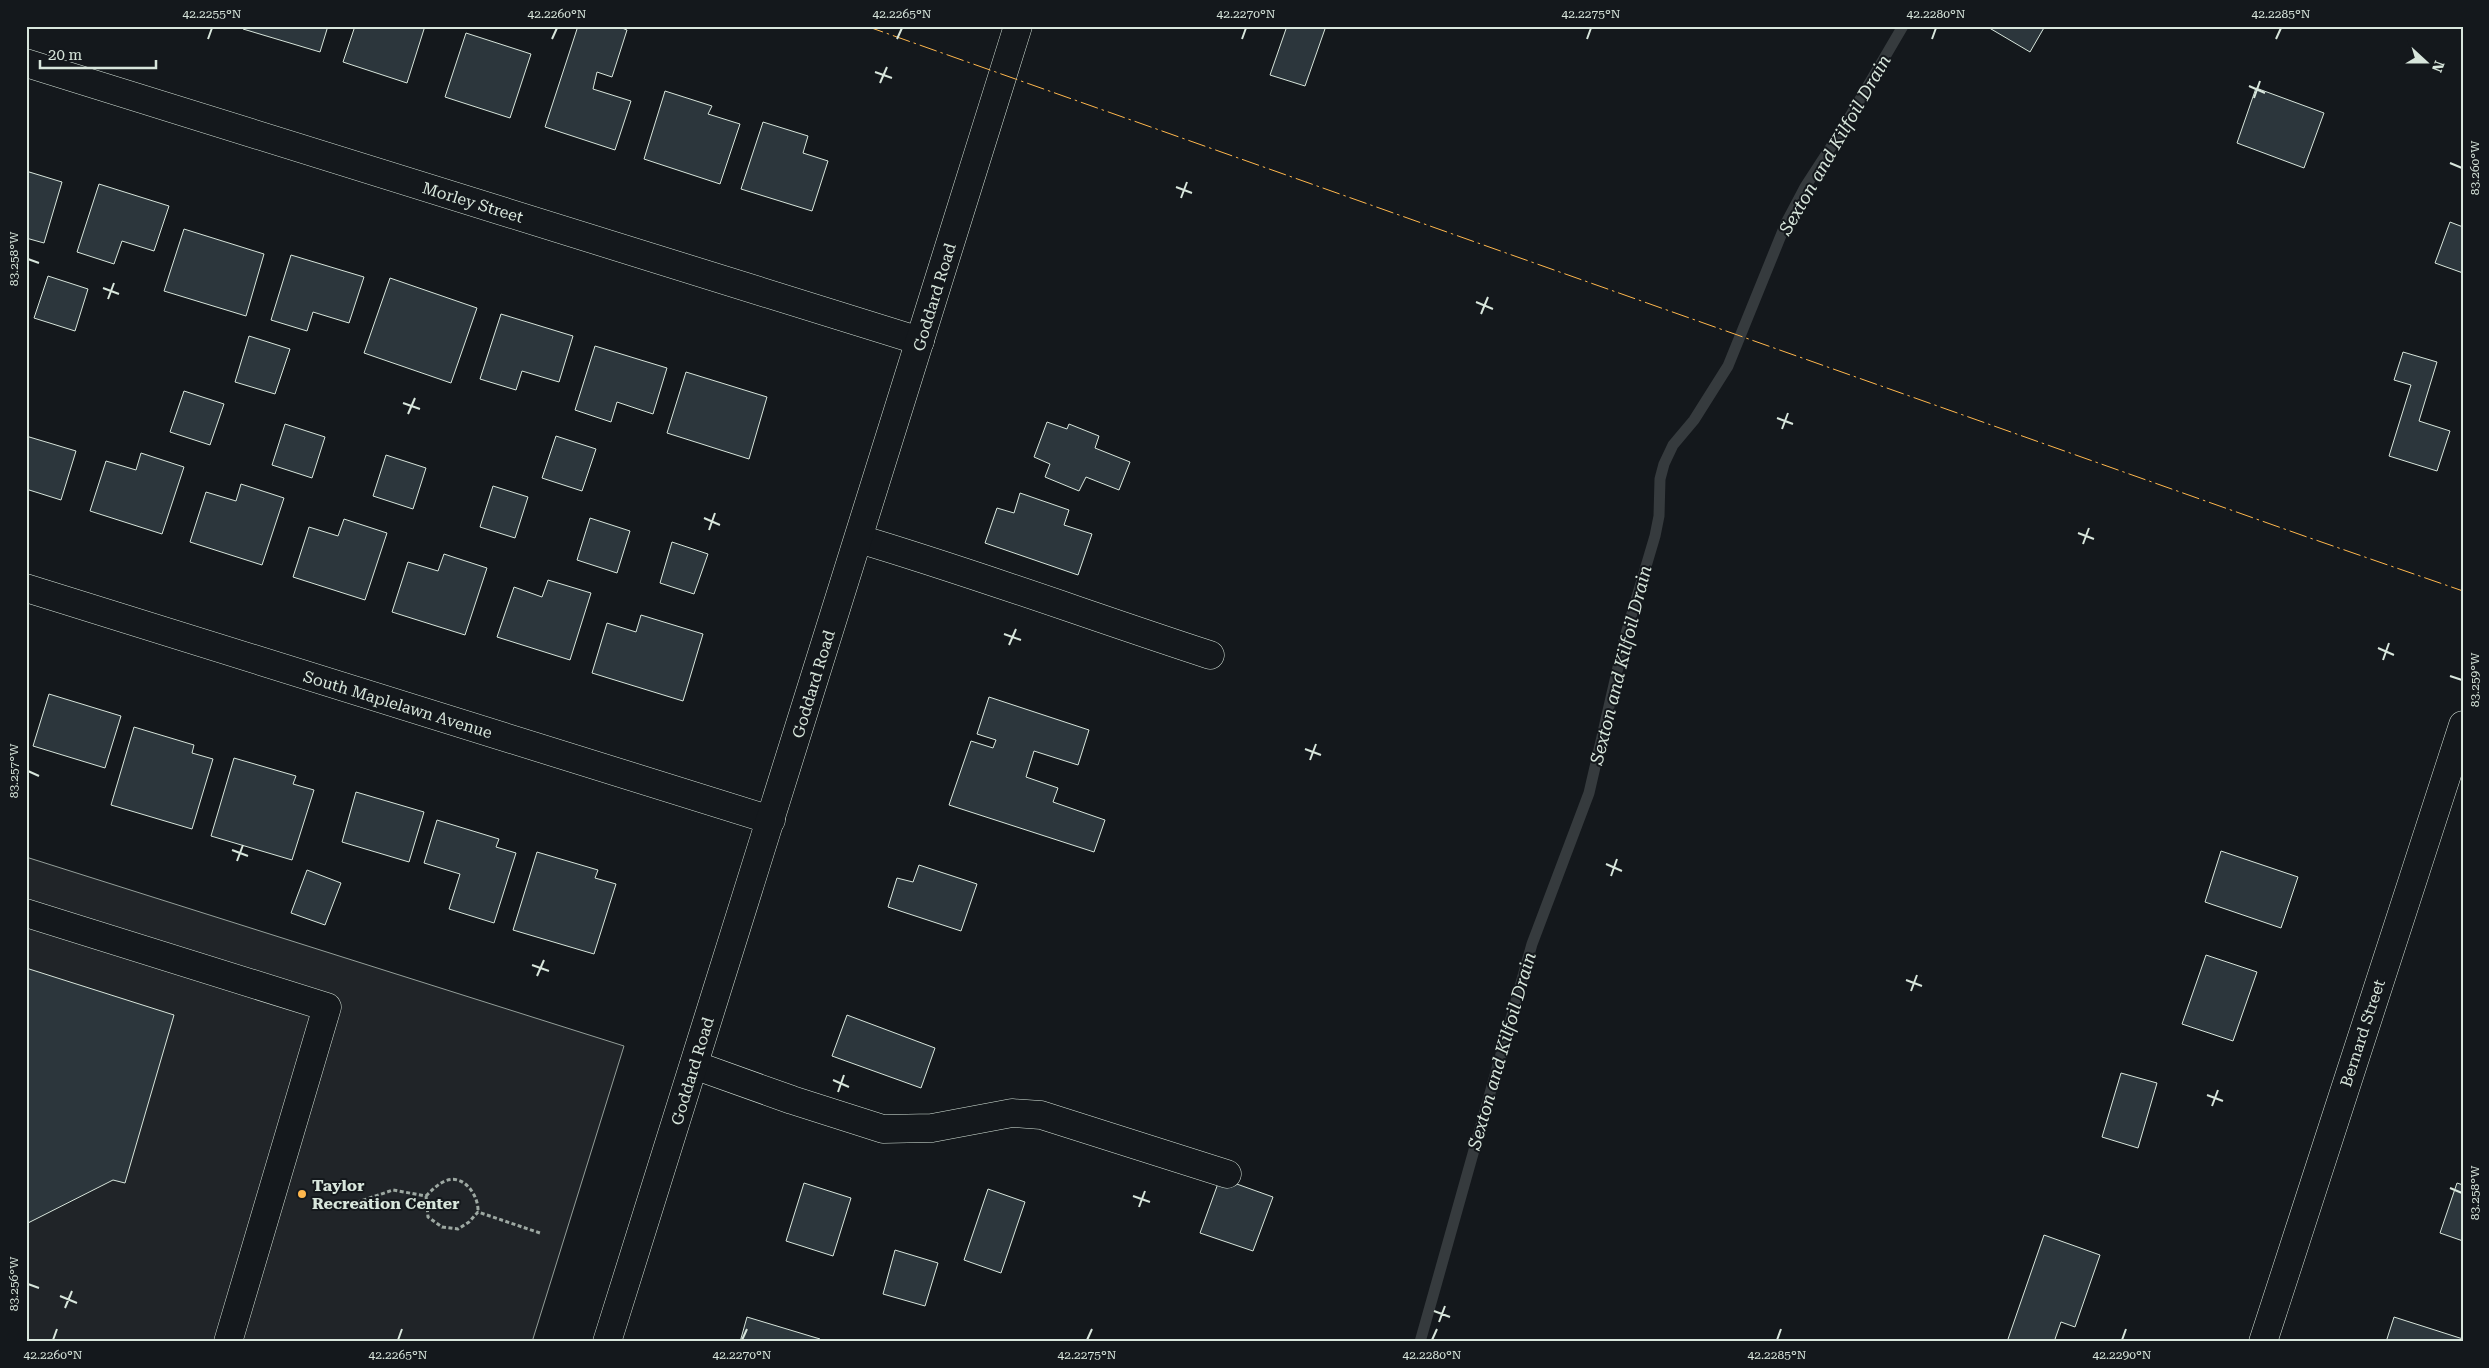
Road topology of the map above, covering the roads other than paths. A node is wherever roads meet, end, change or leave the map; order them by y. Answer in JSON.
{"nodes":[{"id":1,"x":1018,"y":26,"type":"edge"},
{"id":2,"x":26,"y":63,"type":"edge"},
{"id":3,"x":920,"y":341,"type":"junction"},
{"id":4,"x":858,"y":539,"type":"junction"},
{"id":5,"x":26,"y":588,"type":"edge"},
{"id":6,"x":1210,"y":655,"type":"dead end"},
{"id":7,"x":2463,"y":725,"type":"edge"},
{"id":8,"x":770,"y":820,"type":"junction"},
{"id":9,"x":26,"y":913,"type":"edge"},
{"id":10,"x":694,"y":1065,"type":"junction"},
{"id":11,"x":1227,"y":1174,"type":"dead end"},
{"id":12,"x":228,"y":1342,"type":"edge"},
{"id":13,"x":608,"y":1342,"type":"edge"},
{"id":14,"x":2263,"y":1342,"type":"edge"}],
"edges":[{"from":1,"to":3,"type":"street","name":"Goddard Road"},
{"from":2,"to":3,"type":"street","name":"Morley Street"},
{"from":3,"to":4,"type":"street","name":"Goddard Road"},
{"from":4,"to":6,"type":"street"},
{"from":4,"to":8,"type":"street","name":"Goddard Road"},
{"from":5,"to":8,"type":"street","name":"South Maplelawn Avenue"},
{"from":7,"to":14,"type":"street","name":"Bernard Street"},
{"from":8,"to":10,"type":"street","name":"Goddard Road"},
{"from":9,"to":12,"type":"street"},
{"from":10,"to":11,"type":"street"},
{"from":10,"to":13,"type":"street","name":"Goddard Road"}]}
